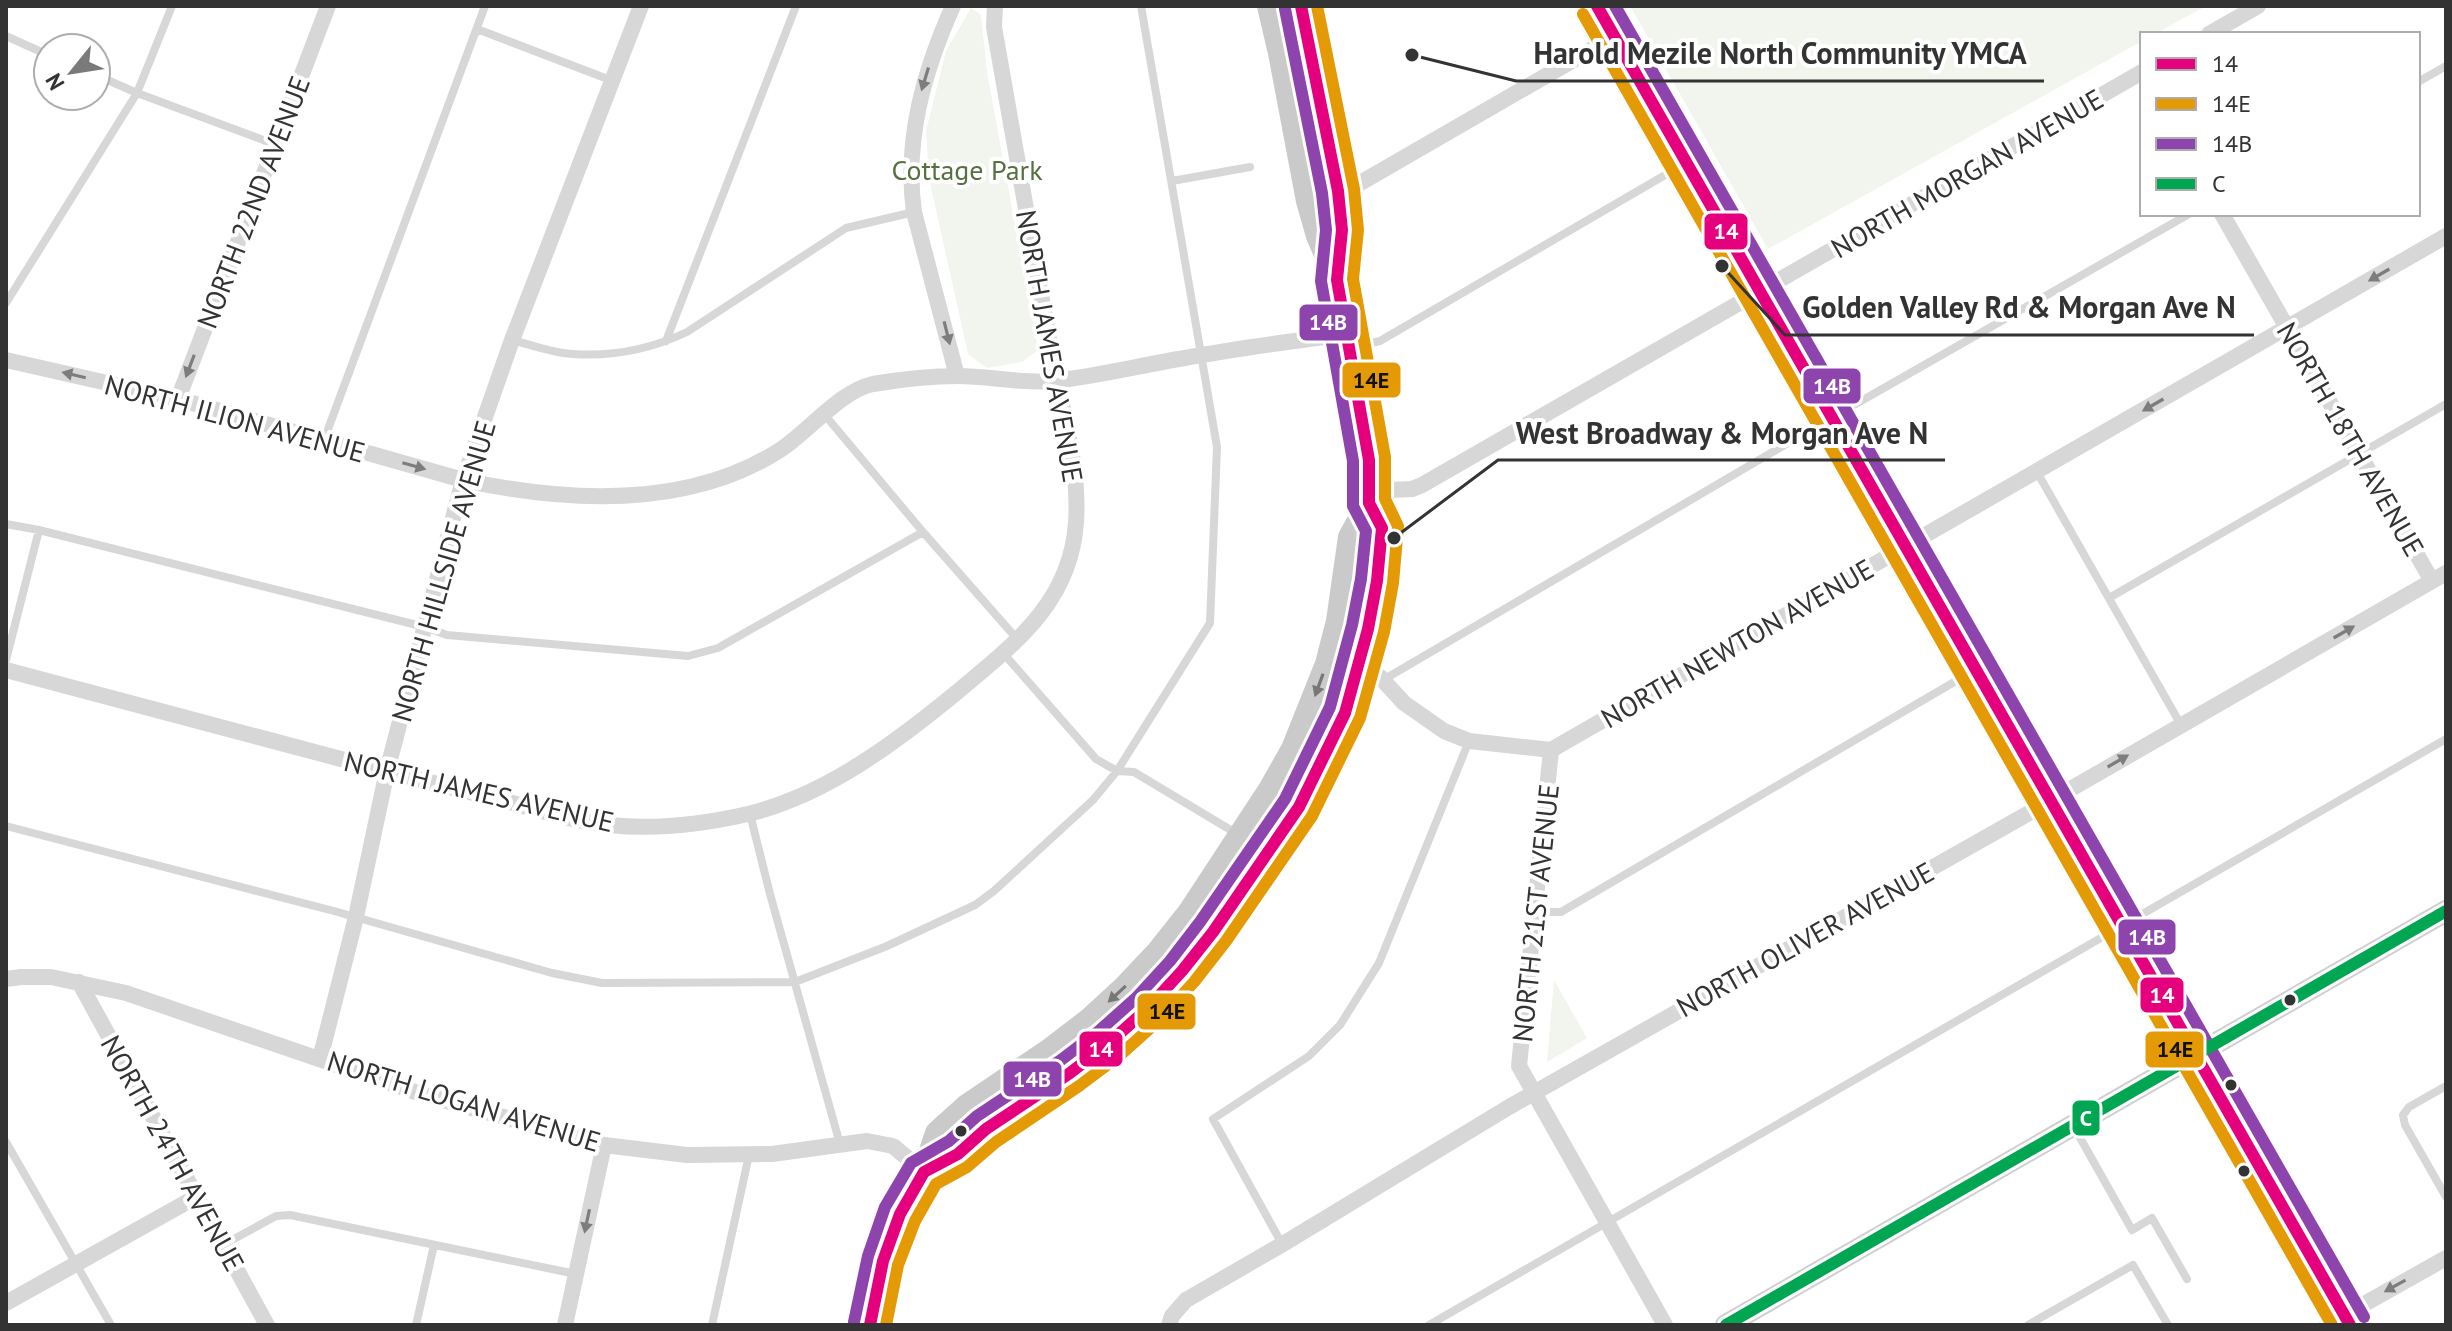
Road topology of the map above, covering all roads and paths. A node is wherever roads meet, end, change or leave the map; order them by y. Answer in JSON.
{"nodes":[{"id":1,"x":172,"y":6,"type":"edge"},
{"id":2,"x":328,"y":6,"type":"edge"},
{"id":3,"x":485,"y":6,"type":"edge"},
{"id":4,"x":641,"y":6,"type":"edge"},
{"id":5,"x":796,"y":6,"type":"edge"},
{"id":6,"x":953,"y":6,"type":"edge"},
{"id":7,"x":995,"y":6,"type":"edge"},
{"id":8,"x":1141,"y":6,"type":"edge"},
{"id":9,"x":1269,"y":6,"type":"edge"},
{"id":10,"x":1301,"y":6,"type":"edge"},
{"id":11,"x":1597,"y":6,"type":"edge"},
{"id":12,"x":2258,"y":6,"type":"edge"},
{"id":13,"x":477,"y":29,"type":"junction"},
{"id":14,"x":2212,"y":32,"type":"edge"},
{"id":15,"x":6,"y":36,"type":"edge"},
{"id":16,"x":1615,"y":36,"type":"junction"},
{"id":17,"x":32,"y":48,"type":"edge"},
{"id":18,"x":2446,"y":66,"type":"edge"},
{"id":19,"x":2140,"y":75,"type":"edge"},
{"id":20,"x":613,"y":81,"type":"junction"},
{"id":21,"x":2420,"y":81,"type":"edge"},
{"id":22,"x":112,"y":82,"type":"edge"},
{"id":23,"x":137,"y":93,"type":"junction"},
{"id":24,"x":274,"y":144,"type":"junction"},
{"id":25,"x":1687,"y":161,"type":"junction"},
{"id":26,"x":1250,"y":167,"type":"dead end"},
{"id":27,"x":1172,"y":181,"type":"junction"},
{"id":28,"x":1338,"y":191,"type":"junction"},
{"id":29,"x":914,"y":212,"type":"junction"},
{"id":30,"x":2185,"y":216,"type":"edge"},
{"id":31,"x":2223,"y":216,"type":"edge"},
{"id":32,"x":2446,"y":236,"type":"edge"},
{"id":33,"x":1337,"y":280,"type":"junction"},
{"id":34,"x":1760,"y":292,"type":"junction"},
{"id":35,"x":6,"y":303,"type":"edge"},
{"id":36,"x":2287,"y":327,"type":"junction"},
{"id":37,"x":512,"y":340,"type":"junction"},
{"id":38,"x":1348,"y":341,"type":"junction"},
{"id":39,"x":666,"y":342,"type":"junction"},
{"id":40,"x":1203,"y":355,"type":"junction"},
{"id":41,"x":6,"y":360,"type":"edge"},
{"id":42,"x":957,"y":376,"type":"junction"},
{"id":43,"x":1057,"y":380,"type":"junction"},
{"id":44,"x":178,"y":399,"type":"junction"},
{"id":45,"x":2446,"y":404,"type":"edge"},
{"id":46,"x":824,"y":413,"type":"junction"},
{"id":47,"x":1832,"y":417,"type":"junction"},
{"id":48,"x":323,"y":440,"type":"junction"},
{"id":49,"x":2359,"y":453,"type":"junction"},
{"id":50,"x":2037,"y":472,"type":"junction"},
{"id":51,"x":463,"y":480,"type":"junction"},
{"id":52,"x":1369,"y":497,"type":"junction"},
{"id":53,"x":6,"y":524,"type":"edge"},
{"id":54,"x":39,"y":530,"type":"junction"},
{"id":55,"x":923,"y":532,"type":"junction"},
{"id":56,"x":1906,"y":546,"type":"junction"},
{"id":57,"x":2439,"y":577,"type":"edge"},
{"id":58,"x":2109,"y":598,"type":"junction"},
{"id":59,"x":425,"y":627,"type":"junction"},
{"id":60,"x":1018,"y":640,"type":"junction"},
{"id":61,"x":1004,"y":654,"type":"junction"},
{"id":62,"x":6,"y":660,"type":"edge"},
{"id":63,"x":1360,"y":664,"type":"junction"},
{"id":64,"x":1976,"y":669,"type":"junction"},
{"id":65,"x":6,"y":670,"type":"edge"},
{"id":66,"x":1382,"y":680,"type":"junction"},
{"id":67,"x":2181,"y":725,"type":"junction"},
{"id":68,"x":2446,"y":739,"type":"edge"},
{"id":69,"x":1469,"y":741,"type":"junction"},
{"id":70,"x":1551,"y":750,"type":"junction"},
{"id":71,"x":387,"y":771,"type":"junction"},
{"id":72,"x":1117,"y":771,"type":"junction"},
{"id":73,"x":2051,"y":800,"type":"junction"},
{"id":74,"x":750,"y":814,"type":"junction"},
{"id":75,"x":6,"y":826,"type":"edge"},
{"id":76,"x":1241,"y":836,"type":"junction"},
{"id":77,"x":2446,"y":911,"type":"edge"},
{"id":78,"x":1535,"y":912,"type":"junction"},
{"id":79,"x":356,"y":917,"type":"junction"},
{"id":80,"x":2121,"y":925,"type":"junction"},
{"id":81,"x":1158,"y":952,"type":"junction"},
{"id":82,"x":1182,"y":971,"type":"junction"},
{"id":83,"x":6,"y":979,"type":"edge"},
{"id":84,"x":79,"y":982,"type":"junction"},
{"id":85,"x":795,"y":982,"type":"junction"},
{"id":86,"x":2196,"y":1056,"type":"junction"},
{"id":87,"x":320,"y":1059,"type":"junction"},
{"id":88,"x":2446,"y":1086,"type":"edge"},
{"id":89,"x":1533,"y":1093,"type":"junction"},
{"id":90,"x":2073,"y":1126,"type":"junction"},
{"id":91,"x":6,"y":1142,"type":"edge"},
{"id":92,"x":604,"y":1145,"type":"junction"},
{"id":93,"x":840,"y":1145,"type":"junction"},
{"id":94,"x":749,"y":1154,"type":"junction"},
{"id":95,"x":924,"y":1172,"type":"junction"},
{"id":96,"x":196,"y":1197,"type":"junction"},
{"id":97,"x":2446,"y":1197,"type":"edge"},
{"id":98,"x":1607,"y":1223,"type":"junction"},
{"id":99,"x":1283,"y":1244,"type":"junction"},
{"id":100,"x":223,"y":1245,"type":"junction"},
{"id":101,"x":434,"y":1245,"type":"junction"},
{"id":102,"x":2446,"y":1258,"type":"edge"},
{"id":103,"x":75,"y":1263,"type":"junction"},
{"id":104,"x":576,"y":1274,"type":"junction"},
{"id":105,"x":2187,"y":1279,"type":"dead end"},
{"id":106,"x":6,"y":1303,"type":"edge"},
{"id":107,"x":1170,"y":1320,"type":"edge"},
{"id":108,"x":2340,"y":1322,"type":"edge"},
{"id":109,"x":267,"y":1324,"type":"edge"},
{"id":110,"x":111,"y":1325,"type":"edge"},
{"id":111,"x":416,"y":1325,"type":"edge"},
{"id":112,"x":565,"y":1325,"type":"edge"},
{"id":113,"x":712,"y":1325,"type":"edge"},
{"id":114,"x":870,"y":1325,"type":"edge"},
{"id":115,"x":1429,"y":1325,"type":"edge"},
{"id":116,"x":1665,"y":1325,"type":"edge"},
{"id":117,"x":1726,"y":1325,"type":"edge"},
{"id":118,"x":2028,"y":1325,"type":"edge"},
{"id":119,"x":2168,"y":1325,"type":"edge"}],
"edges":[{"from":1,"to":23,"type":"lane"},
{"from":2,"to":24,"type":"street","name":"NORTH 22ND AVENUE"},
{"from":3,"to":13,"type":"lane"},
{"from":4,"to":20,"type":"street","name":"NORTH HILLSIDE AVENUE"},
{"from":5,"to":39,"type":"lane"},
{"from":6,"to":29,"type":"street","one_way":true},
{"from":7,"to":43,"type":"street","name":"NORTH JAMES AVENUE"},
{"from":8,"to":27,"type":"lane"},
{"from":9,"to":33,"type":"main road"},
{"from":10,"to":28,"type":"main road"},
{"from":11,"to":16,"type":"street"},
{"from":12,"to":14,"type":"street"},
{"from":13,"to":20,"type":"lane"},
{"from":13,"to":48,"type":"lane"},
{"from":15,"to":17,"type":"lane"},
{"from":16,"to":25,"type":"street"},
{"from":16,"to":28,"type":"street"},
{"from":18,"to":21,"type":"lane"},
{"from":19,"to":34,"type":"street","name":"NORTH MORGAN AVENUE"},
{"from":20,"to":37,"type":"street","name":"NORTH HILLSIDE AVENUE"},
{"from":22,"to":23,"type":"lane"},
{"from":23,"to":24,"type":"lane"},
{"from":23,"to":35,"type":"lane"},
{"from":24,"to":44,"type":"street","name":"NORTH 22ND AVENUE","one_way":true},
{"from":25,"to":34,"type":"street"},
{"from":25,"to":38,"type":"lane"},
{"from":26,"to":27,"type":"lane"},
{"from":27,"to":40,"type":"lane"},
{"from":28,"to":33,"type":"main road"},
{"from":29,"to":39,"type":"lane"},
{"from":29,"to":42,"type":"street","one_way":true},
{"from":30,"to":47,"type":"lane"},
{"from":31,"to":36,"type":"street","name":"NORTH 18TH AVENUE"},
{"from":32,"to":36,"type":"street","name":"NORTH NEWTON AVENUE","one_way":true},
{"from":33,"to":38,"type":"main road"},
{"from":34,"to":47,"type":"street"},
{"from":34,"to":52,"type":"street","name":"NORTH MORGAN AVENUE"},
{"from":36,"to":49,"type":"street","name":"NORTH 18TH AVENUE"},
{"from":36,"to":50,"type":"street","name":"NORTH NEWTON AVENUE","one_way":true},
{"from":37,"to":39,"type":"lane"},
{"from":37,"to":51,"type":"street","name":"NORTH HILLSIDE AVENUE"},
{"from":38,"to":40,"type":"street","name":"NORTH ILION AVENUE"},
{"from":38,"to":52,"type":"main road"},
{"from":40,"to":43,"type":"street","name":"NORTH ILION AVENUE"},
{"from":40,"to":72,"type":"lane"},
{"from":44,"to":41,"type":"street","name":"NORTH ILION AVENUE","one_way":true},
{"from":42,"to":43,"type":"street","name":"NORTH ILION AVENUE"},
{"from":42,"to":46,"type":"street","name":"NORTH ILION AVENUE"},
{"from":43,"to":60,"type":"street","name":"NORTH JAMES AVENUE"},
{"from":44,"to":48,"type":"street","name":"NORTH ILION AVENUE"},
{"from":45,"to":49,"type":"lane"},
{"from":46,"to":51,"type":"street","name":"NORTH ILION AVENUE"},
{"from":46,"to":55,"type":"lane"},
{"from":47,"to":56,"type":"street"},
{"from":47,"to":66,"type":"lane"},
{"from":48,"to":51,"type":"street","name":"NORTH ILION AVENUE","one_way":true},
{"from":49,"to":57,"type":"street","name":"NORTH 18TH AVENUE"},
{"from":49,"to":58,"type":"lane"},
{"from":50,"to":56,"type":"street","name":"NORTH NEWTON AVENUE"},
{"from":50,"to":58,"type":"lane"},
{"from":51,"to":59,"type":"street","name":"NORTH HILLSIDE AVENUE"},
{"from":52,"to":63,"type":"main road"},
{"from":52,"to":76,"type":"main road","one_way":true},
{"from":53,"to":54,"type":"lane"},
{"from":54,"to":59,"type":"lane"},
{"from":54,"to":62,"type":"lane"},
{"from":55,"to":59,"type":"lane"},
{"from":55,"to":60,"type":"lane"},
{"from":56,"to":64,"type":"street"},
{"from":56,"to":70,"type":"street","name":"NORTH NEWTON AVENUE"},
{"from":67,"to":57,"type":"street","name":"NORTH OLIVER AVENUE","one_way":true},
{"from":58,"to":67,"type":"lane"},
{"from":59,"to":71,"type":"street","name":"NORTH HILLSIDE AVENUE"},
{"from":60,"to":61,"type":"street","name":"NORTH JAMES AVENUE"},
{"from":61,"to":72,"type":"lane"},
{"from":61,"to":74,"type":"street","name":"NORTH JAMES AVENUE"},
{"from":63,"to":66,"type":"street"},
{"from":63,"to":82,"type":"main road"},
{"from":64,"to":73,"type":"street"},
{"from":64,"to":78,"type":"lane"},
{"from":65,"to":71,"type":"street","name":"NORTH JAMES AVENUE"},
{"from":66,"to":69,"type":"street"},
{"from":73,"to":67,"type":"street","name":"NORTH OLIVER AVENUE","one_way":true},
{"from":68,"to":80,"type":"lane"},
{"from":69,"to":70,"type":"street"},
{"from":69,"to":99,"type":"lane"},
{"from":70,"to":78,"type":"street","name":"NORTH 21ST AVENUE"},
{"from":71,"to":74,"type":"street","name":"NORTH JAMES AVENUE"},
{"from":71,"to":79,"type":"street","name":"NORTH HILLSIDE AVENUE"},
{"from":72,"to":76,"type":"lane"},
{"from":72,"to":85,"type":"lane"},
{"from":73,"to":80,"type":"street"},
{"from":73,"to":89,"type":"street","name":"NORTH OLIVER AVENUE"},
{"from":74,"to":85,"type":"lane"},
{"from":75,"to":79,"type":"lane"},
{"from":76,"to":81,"type":"main road"},
{"from":77,"to":86,"type":"street"},
{"from":78,"to":89,"type":"street","name":"NORTH 21ST AVENUE"},
{"from":79,"to":85,"type":"lane"},
{"from":79,"to":87,"type":"street","name":"NORTH HILLSIDE AVENUE"},
{"from":80,"to":86,"type":"street"},
{"from":80,"to":98,"type":"lane"},
{"from":81,"to":82,"type":"lane"},
{"from":81,"to":95,"type":"main road","one_way":true},
{"from":82,"to":95,"type":"main road"},
{"from":83,"to":84,"type":"street","name":"NORTH LOGAN AVENUE"},
{"from":84,"to":87,"type":"street","name":"NORTH LOGAN AVENUE"},
{"from":84,"to":96,"type":"street","name":"NORTH 24TH AVENUE"},
{"from":85,"to":93,"type":"lane"},
{"from":86,"to":90,"type":"street"},
{"from":86,"to":108,"type":"street"},
{"from":87,"to":92,"type":"street","name":"NORTH LOGAN AVENUE"},
{"from":88,"to":97,"type":"lane"},
{"from":89,"to":98,"type":"street","name":"NORTH 21ST AVENUE"},
{"from":89,"to":99,"type":"street","name":"NORTH OLIVER AVENUE"},
{"from":90,"to":105,"type":"lane"},
{"from":90,"to":117,"type":"street"},
{"from":91,"to":103,"type":"lane"},
{"from":92,"to":94,"type":"street","name":"NORTH LOGAN AVENUE"},
{"from":92,"to":104,"type":"street","one_way":true},
{"from":93,"to":94,"type":"street","name":"NORTH LOGAN AVENUE"},
{"from":93,"to":95,"type":"street","name":"NORTH LOGAN AVENUE"},
{"from":94,"to":113,"type":"lane"},
{"from":95,"to":114,"type":"main road"},
{"from":96,"to":100,"type":"street","name":"NORTH 24TH AVENUE"},
{"from":96,"to":103,"type":"street"},
{"from":98,"to":115,"type":"lane"},
{"from":98,"to":116,"type":"street","name":"NORTH 21ST AVENUE"},
{"from":99,"to":107,"type":"street","name":"NORTH OLIVER AVENUE"},
{"from":100,"to":101,"type":"lane"},
{"from":100,"to":109,"type":"street","name":"NORTH 24TH AVENUE"},
{"from":101,"to":104,"type":"lane"},
{"from":101,"to":111,"type":"lane"},
{"from":102,"to":108,"type":"street","one_way":true},
{"from":103,"to":106,"type":"street"},
{"from":103,"to":110,"type":"lane"},
{"from":104,"to":112,"type":"street"},
{"from":118,"to":119,"type":"lane"}]}
